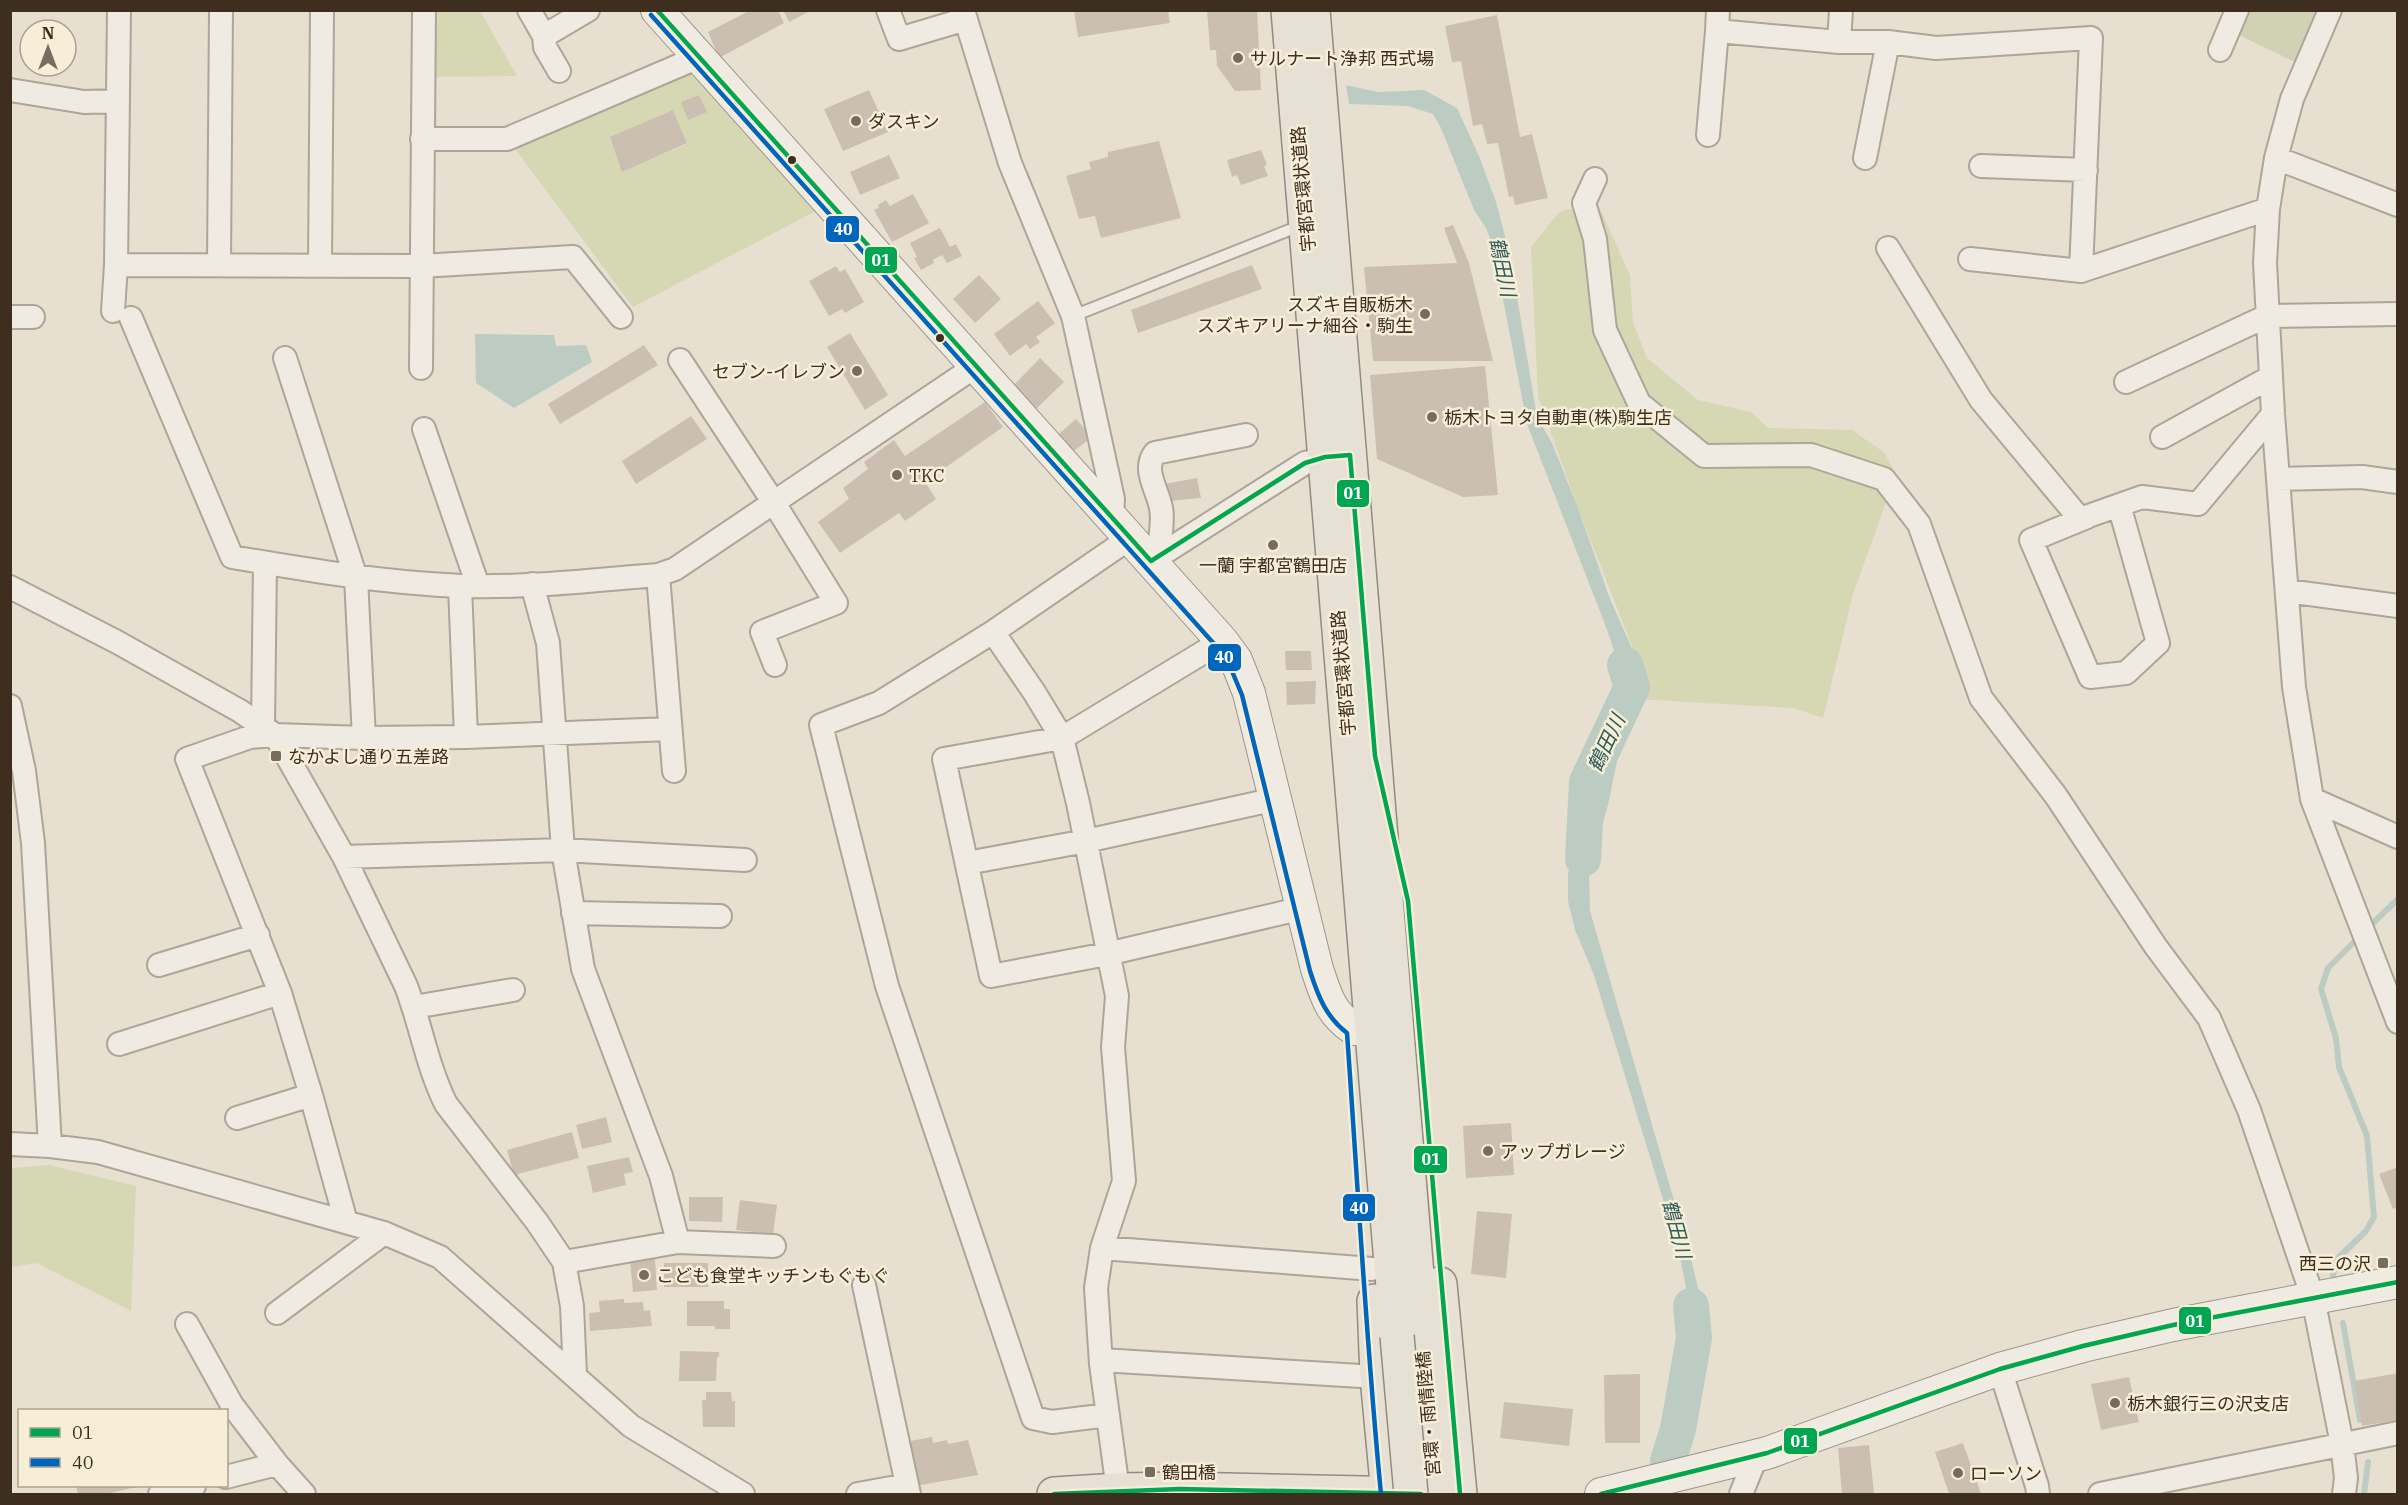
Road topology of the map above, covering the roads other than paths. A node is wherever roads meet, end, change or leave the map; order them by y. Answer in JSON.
{"nodes":[{"id":1,"x":119,"y":10,"type":"edge"},
{"id":2,"x":221,"y":10,"type":"edge"},
{"id":3,"x":322,"y":10,"type":"edge"},
{"id":4,"x":424,"y":10,"type":"edge"},
{"id":5,"x":529,"y":10,"type":"edge"},
{"id":6,"x":588,"y":10,"type":"edge"},
{"id":7,"x":657,"y":10,"type":"edge"},
{"id":8,"x":888,"y":10,"type":"edge"},
{"id":9,"x":1288,"y":10,"type":"edge"},
{"id":10,"x":1313,"y":10,"type":"edge"},
{"id":11,"x":1841,"y":10,"type":"edge"},
{"id":12,"x":2237,"y":10,"type":"edge"},
{"id":13,"x":2330,"y":10,"type":"edge"},
{"id":14,"x":965,"y":15,"type":"edge"},
{"id":15,"x":1718,"y":21,"type":"edge"},
{"id":16,"x":544,"y":36,"type":"junction"},
{"id":17,"x":1839,"y":42,"type":"junction"},
{"id":18,"x":1888,"y":42,"type":"junction"},
{"id":19,"x":2220,"y":50,"type":"dead end"},
{"id":20,"x":699,"y":57,"type":"junction"},
{"id":21,"x":559,"y":71,"type":"dead end"},
{"id":22,"x":10,"y":90,"type":"edge"},
{"id":23,"x":118,"y":101,"type":"junction"},
{"id":24,"x":1708,"y":135,"type":"dead end"},
{"id":25,"x":422,"y":140,"type":"junction"},
{"id":26,"x":1865,"y":158,"type":"dead end"},
{"id":27,"x":2276,"y":158,"type":"junction"},
{"id":28,"x":1981,"y":166,"type":"dead end"},
{"id":29,"x":2086,"y":170,"type":"junction"},
{"id":30,"x":1595,"y":179,"type":"dead end"},
{"id":31,"x":2397,"y":205,"type":"edge"},
{"id":32,"x":2268,"y":209,"type":"junction"},
{"id":33,"x":1305,"y":224,"type":"junction"},
{"id":34,"x":1888,"y":248,"type":"dead end"},
{"id":35,"x":1970,"y":259,"type":"dead end"},
{"id":36,"x":219,"y":264,"type":"junction"},
{"id":37,"x":116,"y":265,"type":"junction"},
{"id":38,"x":320,"y":265,"type":"junction"},
{"id":39,"x":422,"y":266,"type":"junction"},
{"id":40,"x":2081,"y":271,"type":"junction"},
{"id":41,"x":2397,"y":314,"type":"edge"},
{"id":42,"x":1073,"y":316,"type":"junction"},
{"id":43,"x":2267,"y":316,"type":"junction"},
{"id":44,"x":10,"y":317,"type":"edge"},
{"id":45,"x":33,"y":317,"type":"dead end"},
{"id":46,"x":621,"y":317,"type":"dead end"},
{"id":47,"x":285,"y":358,"type":"dead end"},
{"id":48,"x":680,"y":360,"type":"dead end"},
{"id":49,"x":976,"y":366,"type":"junction"},
{"id":50,"x":421,"y":368,"type":"dead end"},
{"id":51,"x":2271,"y":377,"type":"junction"},
{"id":52,"x":2126,"y":382,"type":"dead end"},
{"id":53,"x":2273,"y":414,"type":"junction"},
{"id":54,"x":424,"y":429,"type":"dead end"},
{"id":55,"x":1246,"y":435,"type":"dead end"},
{"id":56,"x":2162,"y":437,"type":"dead end"},
{"id":57,"x":1337,"y":456,"type":"junction"},
{"id":58,"x":2278,"y":479,"type":"junction"},
{"id":59,"x":2397,"y":482,"type":"edge"},
{"id":60,"x":774,"y":503,"type":"junction"},
{"id":61,"x":2119,"y":506,"type":"junction"},
{"id":62,"x":2087,"y":517,"type":"junction"},
{"id":63,"x":1121,"y":528,"type":"junction"},
{"id":64,"x":1154,"y":559,"type":"junction"},
{"id":65,"x":266,"y":563,"type":"junction"},
{"id":66,"x":658,"y":575,"type":"junction"},
{"id":67,"x":356,"y":578,"type":"junction"},
{"id":68,"x":532,"y":584,"type":"junction"},
{"id":69,"x":469,"y":586,"type":"junction"},
{"id":70,"x":10,"y":587,"type":"edge"},
{"id":71,"x":2287,"y":591,"type":"junction"},
{"id":72,"x":2397,"y":606,"type":"edge"},
{"id":73,"x":993,"y":632,"type":"junction"},
{"id":74,"x":1222,"y":640,"type":"junction"},
{"id":75,"x":775,"y":665,"type":"dead end"},
{"id":76,"x":10,"y":706,"type":"edge"},
{"id":77,"x":670,"y":729,"type":"junction"},
{"id":78,"x":269,"y":731,"type":"junction"},
{"id":79,"x":554,"y":733,"type":"junction"},
{"id":80,"x":466,"y":737,"type":"junction"},
{"id":81,"x":364,"y":738,"type":"junction"},
{"id":82,"x":1062,"y":738,"type":"junction"},
{"id":83,"x":1362,"y":755,"type":"junction"},
{"id":84,"x":674,"y":771,"type":"dead end"},
{"id":85,"x":1276,"y":799,"type":"junction"},
{"id":86,"x":2312,"y":799,"type":"junction"},
{"id":87,"x":2397,"y":837,"type":"edge"},
{"id":88,"x":1086,"y":841,"type":"junction"},
{"id":89,"x":562,"y":850,"type":"junction"},
{"id":90,"x":344,"y":857,"type":"junction"},
{"id":91,"x":745,"y":860,"type":"dead end"},
{"id":92,"x":967,"y":863,"type":"junction"},
{"id":93,"x":1303,"y":908,"type":"junction"},
{"id":94,"x":573,"y":913,"type":"junction"},
{"id":95,"x":720,"y":916,"type":"dead end"},
{"id":96,"x":258,"y":935,"type":"junction"},
{"id":97,"x":1107,"y":954,"type":"junction"},
{"id":98,"x":159,"y":965,"type":"dead end"},
{"id":99,"x":513,"y":990,"type":"dead end"},
{"id":100,"x":280,"y":993,"type":"junction"},
{"id":101,"x":414,"y":1007,"type":"junction"},
{"id":102,"x":2397,"y":1022,"type":"edge"},
{"id":103,"x":1354,"y":1029,"type":"junction"},
{"id":104,"x":118,"y":1044,"type":"dead end"},
{"id":105,"x":311,"y":1095,"type":"junction"},
{"id":106,"x":237,"y":1118,"type":"dead end"},
{"id":107,"x":10,"y":1144,"type":"edge"},
{"id":108,"x":50,"y":1146,"type":"junction"},
{"id":109,"x":346,"y":1222,"type":"junction"},
{"id":110,"x":384,"y":1233,"type":"junction"},
{"id":111,"x":678,"y":1242,"type":"junction"},
{"id":112,"x":774,"y":1246,"type":"dead end"},
{"id":113,"x":1102,"y":1248,"type":"junction"},
{"id":114,"x":564,"y":1262,"type":"junction"},
{"id":115,"x":1372,"y":1269,"type":"junction"},
{"id":116,"x":2397,"y":1282,"type":"edge"},
{"id":117,"x":864,"y":1285,"type":"dead end"},
{"id":118,"x":2313,"y":1298,"type":"junction"},
{"id":119,"x":277,"y":1313,"type":"dead end"},
{"id":120,"x":188,"y":1324,"type":"dead end"},
{"id":121,"x":1409,"y":1335,"type":"junction"},
{"id":122,"x":1101,"y":1360,"type":"junction"},
{"id":123,"x":2000,"y":1369,"type":"junction"},
{"id":124,"x":575,"y":1376,"type":"junction"},
{"id":125,"x":1377,"y":1377,"type":"junction"},
{"id":126,"x":1108,"y":1415,"type":"junction"},
{"id":127,"x":2397,"y":1433,"type":"edge"},
{"id":128,"x":2342,"y":1444,"type":"junction"},
{"id":129,"x":1767,"y":1453,"type":"junction"},
{"id":130,"x":278,"y":1464,"type":"junction"},
{"id":131,"x":228,"y":1476,"type":"edge"},
{"id":132,"x":186,"y":1487,"type":"edge"},
{"id":133,"x":908,"y":1490,"type":"edge"},
{"id":134,"x":1119,"y":1490,"type":"junction"},
{"id":135,"x":160,"y":1494,"type":"edge"},
{"id":136,"x":304,"y":1494,"type":"edge"},
{"id":137,"x":743,"y":1494,"type":"edge"},
{"id":138,"x":858,"y":1494,"type":"edge"},
{"id":139,"x":1054,"y":1494,"type":"edge"},
{"id":140,"x":1396,"y":1494,"type":"edge"},
{"id":141,"x":1421,"y":1494,"type":"edge"},
{"id":142,"x":1435,"y":1494,"type":"edge"},
{"id":143,"x":1460,"y":1494,"type":"edge"},
{"id":144,"x":1601,"y":1494,"type":"edge"},
{"id":145,"x":1742,"y":1494,"type":"edge"},
{"id":146,"x":2038,"y":1494,"type":"edge"},
{"id":147,"x":2100,"y":1494,"type":"edge"},
{"id":148,"x":2344,"y":1494,"type":"edge"}],
"edges":[{"from":1,"to":23,"type":"street"},
{"from":2,"to":36,"type":"street"},
{"from":3,"to":38,"type":"street"},
{"from":4,"to":25,"type":"street"},
{"from":5,"to":16,"type":"street"},
{"from":6,"to":16,"type":"street"},
{"from":7,"to":20,"type":"street"},
{"from":8,"to":14,"type":"street"},
{"from":9,"to":33,"type":"main road","name":"宇都宮環状道路"},
{"from":10,"to":57,"type":"main road","name":"宇都宮環状道路"},
{"from":11,"to":17,"type":"street"},
{"from":12,"to":19,"type":"street"},
{"from":13,"to":27,"type":"street"},
{"from":14,"to":42,"type":"street"},
{"from":15,"to":17,"type":"street"},
{"from":15,"to":24,"type":"street"},
{"from":16,"to":21,"type":"street"},
{"from":17,"to":18,"type":"street"},
{"from":18,"to":26,"type":"street"},
{"from":18,"to":29,"type":"street"},
{"from":20,"to":25,"type":"street"},
{"from":20,"to":49,"type":"street"},
{"from":22,"to":23,"type":"street"},
{"from":23,"to":37,"type":"street"},
{"from":25,"to":39,"type":"street"},
{"from":27,"to":31,"type":"street"},
{"from":27,"to":32,"type":"street"},
{"from":28,"to":29,"type":"street"},
{"from":29,"to":40,"type":"street"},
{"from":30,"to":118,"type":"street"},
{"from":32,"to":40,"type":"street"},
{"from":32,"to":43,"type":"street"},
{"from":33,"to":42,"type":"lane"},
{"from":33,"to":57,"type":"main road","name":"宇都宮環状道路"},
{"from":34,"to":62,"type":"street"},
{"from":35,"to":40,"type":"street"},
{"from":36,"to":37,"type":"street"},
{"from":36,"to":38,"type":"street"},
{"from":37,"to":65,"type":"street"},
{"from":38,"to":39,"type":"street"},
{"from":39,"to":46,"type":"street"},
{"from":39,"to":50,"type":"street"},
{"from":41,"to":43,"type":"street"},
{"from":42,"to":63,"type":"street"},
{"from":43,"to":51,"type":"street"},
{"from":43,"to":52,"type":"street"},
{"from":44,"to":45,"type":"street"},
{"from":47,"to":67,"type":"street"},
{"from":48,"to":60,"type":"street"},
{"from":49,"to":60,"type":"street"},
{"from":49,"to":63,"type":"street"},
{"from":51,"to":53,"type":"street"},
{"from":51,"to":56,"type":"street"},
{"from":53,"to":58,"type":"street"},
{"from":53,"to":61,"type":"street"},
{"from":54,"to":69,"type":"street"},
{"from":55,"to":64,"type":"street"},
{"from":57,"to":64,"type":"street"},
{"from":57,"to":83,"type":"main road","name":"宇都宮環状道路"},
{"from":58,"to":59,"type":"street"},
{"from":58,"to":71,"type":"street"},
{"from":60,"to":66,"type":"street"},
{"from":60,"to":75,"type":"street"},
{"from":61,"to":62,"type":"street"},
{"from":61,"to":62,"type":"street"},
{"from":63,"to":64,"type":"street"},
{"from":63,"to":73,"type":"street"},
{"from":64,"to":74,"type":"street"},
{"from":65,"to":67,"type":"street"},
{"from":65,"to":78,"type":"street"},
{"from":66,"to":68,"type":"street"},
{"from":66,"to":77,"type":"street"},
{"from":67,"to":69,"type":"street"},
{"from":67,"to":81,"type":"street"},
{"from":68,"to":69,"type":"street"},
{"from":68,"to":79,"type":"street"},
{"from":69,"to":80,"type":"street"},
{"from":70,"to":78,"type":"street"},
{"from":71,"to":72,"type":"street"},
{"from":71,"to":86,"type":"street"},
{"from":73,"to":82,"type":"street"},
{"from":73,"to":126,"type":"street"},
{"from":74,"to":82,"type":"street"},
{"from":74,"to":85,"type":"street"},
{"from":76,"to":108,"type":"street"},
{"from":77,"to":79,"type":"street"},
{"from":77,"to":84,"type":"street"},
{"from":78,"to":81,"type":"street"},
{"from":78,"to":90,"type":"street"},
{"from":78,"to":96,"type":"street"},
{"from":79,"to":80,"type":"street"},
{"from":79,"to":89,"type":"street"},
{"from":80,"to":81,"type":"street"},
{"from":82,"to":88,"type":"street"},
{"from":82,"to":92,"type":"street"},
{"from":83,"to":103,"type":"main road"},
{"from":83,"to":121,"type":"main road","name":"宇都宮環状道路"},
{"from":83,"to":143,"type":"main road"},
{"from":85,"to":88,"type":"street"},
{"from":85,"to":93,"type":"street"},
{"from":86,"to":87,"type":"street"},
{"from":86,"to":102,"type":"street"},
{"from":88,"to":92,"type":"street"},
{"from":88,"to":97,"type":"street"},
{"from":89,"to":90,"type":"street"},
{"from":89,"to":91,"type":"street"},
{"from":89,"to":94,"type":"street"},
{"from":90,"to":101,"type":"street"},
{"from":92,"to":97,"type":"street"},
{"from":93,"to":97,"type":"street"},
{"from":93,"to":103,"type":"street"},
{"from":94,"to":95,"type":"street"},
{"from":94,"to":111,"type":"street"},
{"from":96,"to":98,"type":"street"},
{"from":96,"to":100,"type":"street"},
{"from":97,"to":113,"type":"street"},
{"from":99,"to":101,"type":"street"},
{"from":100,"to":104,"type":"street"},
{"from":100,"to":105,"type":"street"},
{"from":101,"to":114,"type":"street"},
{"from":103,"to":115,"type":"main road"},
{"from":105,"to":106,"type":"street"},
{"from":105,"to":109,"type":"street"},
{"from":107,"to":108,"type":"street"},
{"from":108,"to":109,"type":"street"},
{"from":109,"to":110,"type":"street"},
{"from":110,"to":119,"type":"street"},
{"from":110,"to":124,"type":"street"},
{"from":111,"to":112,"type":"street"},
{"from":111,"to":114,"type":"street"},
{"from":113,"to":115,"type":"street"},
{"from":113,"to":122,"type":"street"},
{"from":114,"to":124,"type":"street"},
{"from":115,"to":125,"type":"main road"},
{"from":116,"to":118,"type":"street"},
{"from":117,"to":133,"type":"street"},
{"from":118,"to":123,"type":"street"},
{"from":118,"to":128,"type":"street"},
{"from":120,"to":130,"type":"street"},
{"from":121,"to":140,"type":"main road","name":"宮環・雨情陸橋","bridge":true},
{"from":121,"to":142,"type":"main road","name":"宮環・雨情陸橋"},
{"from":122,"to":125,"type":"street"},
{"from":122,"to":126,"type":"street"},
{"from":123,"to":129,"type":"street"},
{"from":123,"to":146,"type":"street"},
{"from":124,"to":137,"type":"street"},
{"from":125,"to":140,"type":"main road"},
{"from":126,"to":134,"type":"street"},
{"from":127,"to":128,"type":"street"},
{"from":128,"to":147,"type":"street"},
{"from":128,"to":148,"type":"street"},
{"from":129,"to":144,"type":"street"},
{"from":129,"to":145,"type":"street"},
{"from":130,"to":131,"type":"street"},
{"from":130,"to":136,"type":"street"},
{"from":132,"to":135,"type":"street"},
{"from":133,"to":138,"type":"street"},
{"from":134,"to":139,"type":"main road"},
{"from":134,"to":140,"type":"main road"},
{"from":140,"to":141,"type":"main road"}]}
